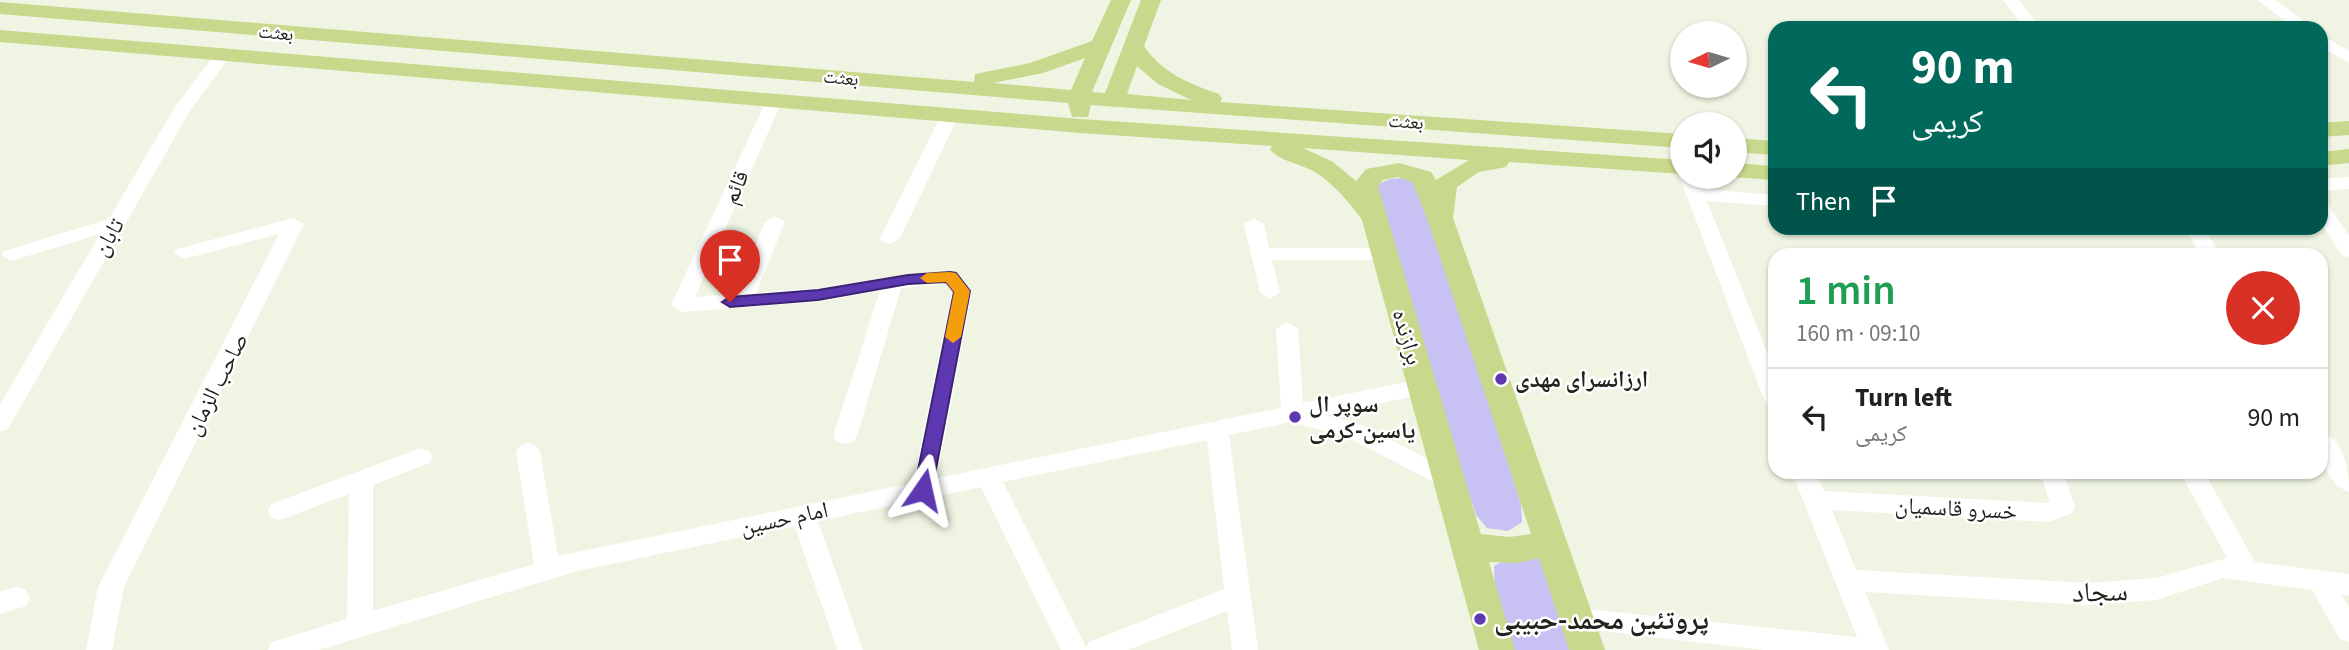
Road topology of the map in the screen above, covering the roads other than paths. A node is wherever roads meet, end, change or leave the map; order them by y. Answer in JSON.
{"nodes":[{"id":1,"x":1121,"y":0,"type":"edge"},
{"id":2,"x":1151,"y":0,"type":"edge"},
{"id":3,"x":2011,"y":0,"type":"edge"},
{"id":4,"x":2265,"y":0,"type":"edge"},
{"id":5,"x":0,"y":8,"type":"edge"},
{"id":6,"x":2028,"y":21,"type":"edge"},
{"id":7,"x":2295,"y":21,"type":"edge"},
{"id":8,"x":0,"y":36,"type":"edge"},
{"id":9,"x":2328,"y":44,"type":"edge"},
{"id":10,"x":1101,"y":45,"type":"junction"},
{"id":11,"x":1133,"y":45,"type":"junction"},
{"id":12,"x":222,"y":56,"type":"junction"},
{"id":13,"x":2349,"y":58,"type":"edge"},
{"id":14,"x":919,"y":84,"type":"junction"},
{"id":15,"x":1079,"y":96,"type":"junction"},
{"id":16,"x":1114,"y":99,"type":"junction"},
{"id":17,"x":774,"y":101,"type":"junction"},
{"id":18,"x":1246,"y":111,"type":"junction"},
{"id":19,"x":950,"y":115,"type":"junction"},
{"id":20,"x":1081,"y":126,"type":"junction"},
{"id":21,"x":2349,"y":128,"type":"edge"},
{"id":22,"x":2328,"y":129,"type":"edge"},
{"id":23,"x":1242,"y":137,"type":"junction"},
{"id":24,"x":1670,"y":140,"type":"edge"},
{"id":25,"x":1747,"y":146,"type":"edge"},
{"id":26,"x":1768,"y":148,"type":"edge"},
{"id":27,"x":2349,"y":156,"type":"edge"},
{"id":28,"x":1527,"y":157,"type":"junction"},
{"id":29,"x":2328,"y":158,"type":"edge"},
{"id":30,"x":1670,"y":166,"type":"edge"},
{"id":31,"x":1747,"y":171,"type":"edge"},
{"id":32,"x":1768,"y":173,"type":"edge"},
{"id":33,"x":2349,"y":183,"type":"edge"},
{"id":34,"x":2328,"y":184,"type":"edge"},
{"id":35,"x":1694,"y":189,"type":"edge"},
{"id":36,"x":1714,"y":189,"type":"edge"},
{"id":37,"x":1768,"y":199,"type":"edge"},
{"id":38,"x":1440,"y":218,"type":"junction"},
{"id":39,"x":1375,"y":219,"type":"junction"},
{"id":40,"x":2328,"y":219,"type":"edge"},
{"id":41,"x":775,"y":222,"type":"dead end"},
{"id":42,"x":116,"y":223,"type":"junction"},
{"id":43,"x":1254,"y":224,"type":"dead end"},
{"id":44,"x":890,"y":239,"type":"dead end"},
{"id":45,"x":2349,"y":251,"type":"edge"},
{"id":46,"x":184,"y":253,"type":"dead end"},
{"id":47,"x":1261,"y":254,"type":"junction"},
{"id":48,"x":1384,"y":254,"type":"junction"},
{"id":49,"x":11,"y":255,"type":"dead end"},
{"id":50,"x":893,"y":282,"type":"junction"},
{"id":51,"x":1270,"y":292,"type":"dead end"},
{"id":52,"x":736,"y":301,"type":"junction"},
{"id":53,"x":1287,"y":330,"type":"dead end"},
{"id":54,"x":1768,"y":381,"type":"edge"},
{"id":55,"x":1422,"y":387,"type":"junction"},
{"id":56,"x":1293,"y":414,"type":"junction"},
{"id":57,"x":0,"y":423,"type":"edge"},
{"id":58,"x":1217,"y":429,"type":"junction"},
{"id":59,"x":845,"y":436,"type":"dead end"},
{"id":60,"x":528,"y":452,"type":"dead end"},
{"id":61,"x":2328,"y":452,"type":"edge"},
{"id":62,"x":421,"y":457,"type":"dead end"},
{"id":63,"x":988,"y":477,"type":"junction"},
{"id":64,"x":1807,"y":479,"type":"edge"},
{"id":65,"x":2054,"y":479,"type":"edge"},
{"id":66,"x":2196,"y":479,"type":"edge"},
{"id":67,"x":361,"y":480,"type":"junction"},
{"id":68,"x":1449,"y":480,"type":"junction"},
{"id":69,"x":2349,"y":483,"type":"edge"},
{"id":70,"x":923,"y":490,"type":"junction"},
{"id":71,"x":1815,"y":500,"type":"junction"},
{"id":72,"x":280,"y":511,"type":"dead end"},
{"id":73,"x":803,"y":514,"type":"junction"},
{"id":74,"x":1550,"y":541,"type":"junction"},
{"id":75,"x":1467,"y":545,"type":"junction"},
{"id":76,"x":548,"y":569,"type":"junction"},
{"id":77,"x":2247,"y":571,"type":"junction"},
{"id":78,"x":1846,"y":580,"type":"junction"},
{"id":79,"x":2320,"y":581,"type":"junction"},
{"id":80,"x":2349,"y":585,"type":"edge"},
{"id":81,"x":1238,"y":595,"type":"junction"},
{"id":82,"x":1577,"y":620,"type":"junction"},
{"id":83,"x":360,"y":626,"type":"junction"},
{"id":84,"x":2349,"y":631,"type":"edge"},
{"id":85,"x":99,"y":650,"type":"edge"},
{"id":86,"x":281,"y":650,"type":"edge"},
{"id":87,"x":850,"y":650,"type":"edge"},
{"id":88,"x":1074,"y":650,"type":"edge"},
{"id":89,"x":1098,"y":650,"type":"edge"},
{"id":90,"x":1245,"y":650,"type":"edge"},
{"id":91,"x":1497,"y":650,"type":"edge"},
{"id":92,"x":1587,"y":650,"type":"edge"},
{"id":93,"x":1873,"y":650,"type":"edge"}],
"edges":[{"from":1,"to":10,"type":"main road"},
{"from":2,"to":11,"type":"main road"},
{"from":3,"to":6,"type":"street"},
{"from":4,"to":7,"type":"street"},
{"from":5,"to":14,"type":"main road","name":"بعثت"},
{"from":8,"to":12,"type":"main road","name":"بعثت"},
{"from":9,"to":13,"type":"street"},
{"from":10,"to":14,"type":"main road"},
{"from":10,"to":15,"type":"main road"},
{"from":11,"to":16,"type":"main road"},
{"from":11,"to":18,"type":"main road"},
{"from":12,"to":17,"type":"main road","name":"بعثت"},
{"from":12,"to":42,"type":"street","name":"تابان"},
{"from":14,"to":15,"type":"main road","name":"بعثت"},
{"from":15,"to":16,"type":"main road","name":"بعثت"},
{"from":15,"to":20,"type":"main road"},
{"from":16,"to":18,"type":"main road","name":"بعثت"},
{"from":16,"to":20,"type":"main road"},
{"from":17,"to":19,"type":"main road","name":"بعثت"},
{"from":17,"to":52,"type":"street","name":"قائم"},
{"from":18,"to":24,"type":"main road","name":"بعثت"},
{"from":19,"to":20,"type":"main road","name":"بعثت"},
{"from":19,"to":44,"type":"street"},
{"from":20,"to":23,"type":"main road","name":"بعثت"},
{"from":21,"to":22,"type":"main road"},
{"from":23,"to":28,"type":"main road","name":"بعثت"},
{"from":23,"to":39,"type":"main road","name":"برازنده"},
{"from":25,"to":26,"type":"main road"},
{"from":27,"to":29,"type":"main road"},
{"from":28,"to":30,"type":"main road","name":"بعثت"},
{"from":28,"to":38,"type":"main road"},
{"from":31,"to":32,"type":"main road"},
{"from":33,"to":34,"type":"street"},
{"from":35,"to":54,"type":"street"},
{"from":36,"to":37,"type":"street"},
{"from":38,"to":39,"type":"main road"},
{"from":38,"to":74,"type":"main road"},
{"from":39,"to":48,"type":"main road","name":"برازنده"},
{"from":40,"to":45,"type":"street"},
{"from":41,"to":52,"type":"street"},
{"from":42,"to":49,"type":"street"},
{"from":42,"to":57,"type":"street","name":"تابان"},
{"from":43,"to":47,"type":"street"},
{"from":46,"to":85,"type":"street","name":"صاحب الزمان"},
{"from":47,"to":48,"type":"street"},
{"from":47,"to":51,"type":"street"},
{"from":48,"to":55,"type":"main road","name":"برازنده"},
{"from":50,"to":52,"type":"street"},
{"from":50,"to":59,"type":"street"},
{"from":50,"to":70,"type":"street"},
{"from":53,"to":56,"type":"street"},
{"from":55,"to":56,"type":"street","name":"امام حسین"},
{"from":55,"to":68,"type":"main road","name":"برازنده"},
{"from":56,"to":58,"type":"street","name":"امام حسین"},
{"from":56,"to":68,"type":"street","name":"امام حسین"},
{"from":58,"to":63,"type":"street","name":"امام حسین"},
{"from":58,"to":81,"type":"street"},
{"from":60,"to":76,"type":"street"},
{"from":61,"to":69,"type":"street"},
{"from":62,"to":67,"type":"street"},
{"from":63,"to":70,"type":"street","name":"امام حسین"},
{"from":63,"to":88,"type":"street"},
{"from":64,"to":71,"type":"street"},
{"from":65,"to":71,"type":"street","name":"خسرو قاسمیان"},
{"from":66,"to":77,"type":"street"},
{"from":67,"to":72,"type":"street"},
{"from":67,"to":83,"type":"street"},
{"from":68,"to":75,"type":"main road","name":"برازنده"},
{"from":70,"to":73,"type":"street","name":"امام حسین"},
{"from":71,"to":78,"type":"street"},
{"from":73,"to":76,"type":"street","name":"امام حسین"},
{"from":73,"to":87,"type":"street"},
{"from":74,"to":75,"type":"main road"},
{"from":74,"to":82,"type":"main road"},
{"from":75,"to":91,"type":"main road","name":"برازنده"},
{"from":76,"to":83,"type":"street","name":"امام حسین"},
{"from":77,"to":78,"type":"street","name":"سجاد"},
{"from":77,"to":79,"type":"street","name":"سجاد"},
{"from":78,"to":93,"type":"street"},
{"from":79,"to":80,"type":"street","name":"سجاد"},
{"from":79,"to":84,"type":"street"},
{"from":81,"to":89,"type":"street"},
{"from":81,"to":90,"type":"street"},
{"from":82,"to":92,"type":"main road"},
{"from":82,"to":93,"type":"street"},
{"from":83,"to":86,"type":"street","name":"امام حسین"}]}
